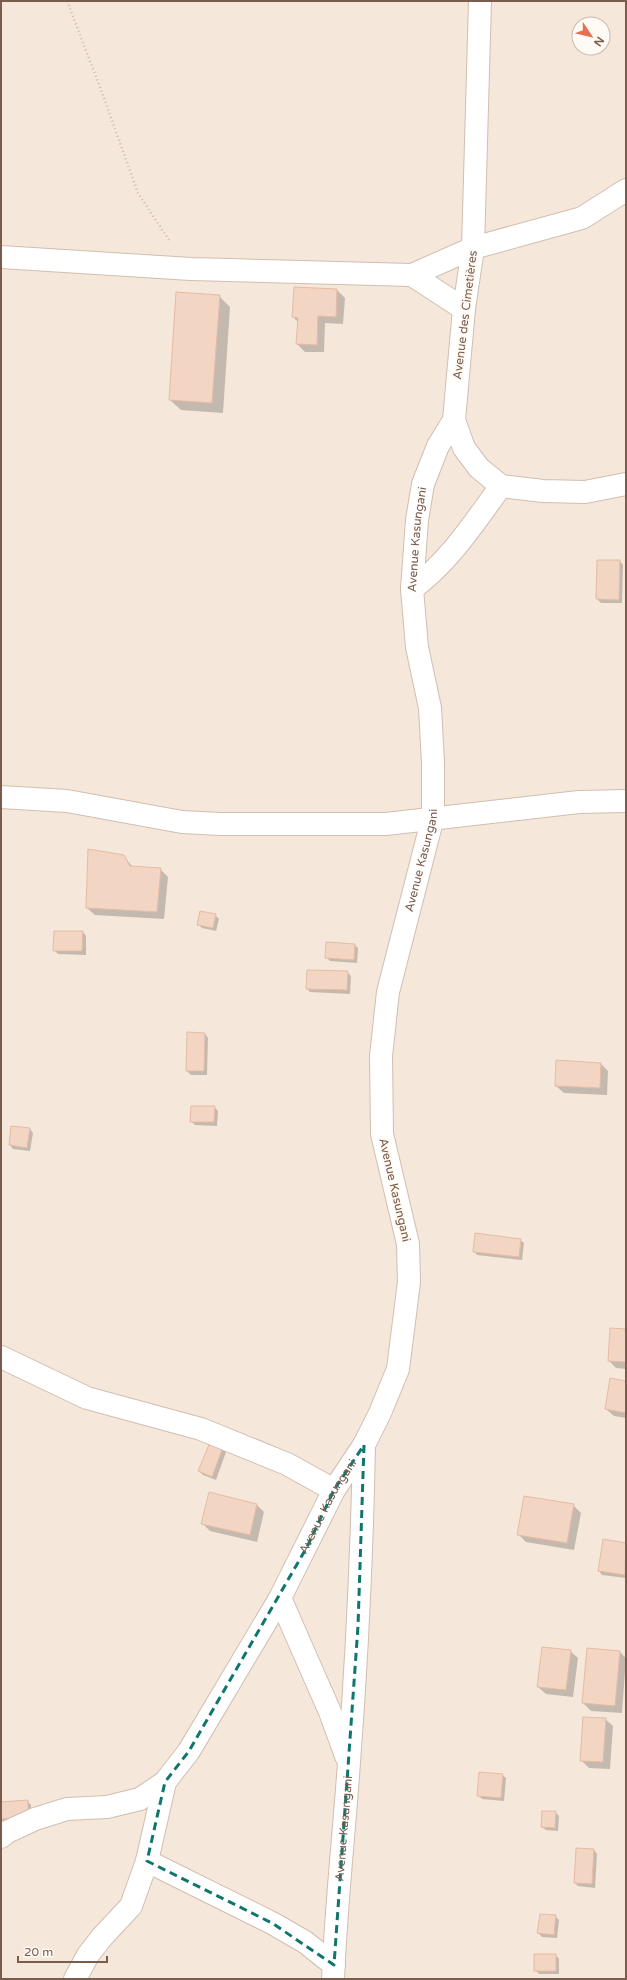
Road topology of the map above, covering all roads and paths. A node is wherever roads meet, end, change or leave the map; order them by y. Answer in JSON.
{"nodes":[{"id":1,"x":67,"y":1,"type":"edge"},
{"id":2,"x":480,"y":1,"type":"edge"},
{"id":3,"x":626,"y":190,"type":"edge"},
{"id":4,"x":473,"y":248,"type":"junction"},
{"id":5,"x":1,"y":257,"type":"edge"},
{"id":6,"x":192,"y":269,"type":"junction"},
{"id":7,"x":412,"y":275,"type":"junction"},
{"id":8,"x":464,"y":309,"type":"junction"},
{"id":9,"x":454,"y":420,"type":"junction"},
{"id":10,"x":626,"y":484,"type":"edge"},
{"id":11,"x":500,"y":486,"type":"junction"},
{"id":12,"x":412,"y":589,"type":"junction"},
{"id":13,"x":1,"y":797,"type":"edge"},
{"id":14,"x":626,"y":801,"type":"edge"},
{"id":15,"x":433,"y":817,"type":"junction"},
{"id":16,"x":1,"y":1357,"type":"edge"},
{"id":17,"x":364,"y":1446,"type":"junction"},
{"id":18,"x":334,"y":1490,"type":"junction"},
{"id":19,"x":280,"y":1598,"type":"junction"},
{"id":20,"x":349,"y":1763,"type":"junction"},
{"id":21,"x":165,"y":1782,"type":"junction"},
{"id":22,"x":1,"y":1837,"type":"edge"},
{"id":23,"x":147,"y":1861,"type":"junction"},
{"id":24,"x":333,"y":1972,"type":"edge"},
{"id":25,"x":75,"y":1979,"type":"edge"}],
"edges":[{"from":1,"to":6,"type":"path"},
{"from":2,"to":4,"type":"street","name":"Avenue des Cimetières"},
{"from":3,"to":4,"type":"street"},
{"from":4,"to":7,"type":"street"},
{"from":4,"to":8,"type":"street","name":"Avenue des Cimetières"},
{"from":5,"to":6,"type":"street"},
{"from":6,"to":7,"type":"street"},
{"from":7,"to":8,"type":"street"},
{"from":8,"to":9,"type":"street","name":"Avenue des Cimetières"},
{"from":9,"to":11,"type":"street","name":"Avenue des Cimetières"},
{"from":9,"to":12,"type":"street","name":"Avenue Kasungani"},
{"from":10,"to":11,"type":"street"},
{"from":11,"to":12,"type":"street"},
{"from":12,"to":15,"type":"street","name":"Avenue Kasungani"},
{"from":13,"to":15,"type":"street"},
{"from":14,"to":15,"type":"street"},
{"from":15,"to":17,"type":"street","name":"Avenue Kasungani"},
{"from":16,"to":18,"type":"street"},
{"from":17,"to":18,"type":"street","name":"Avenue Kasungani"},
{"from":17,"to":20,"type":"street"},
{"from":18,"to":19,"type":"street","name":"Avenue Kasungani"},
{"from":19,"to":20,"type":"street","name":"Avenue Kasungani"},
{"from":19,"to":21,"type":"street"},
{"from":20,"to":24,"type":"street","name":"Avenue Kasungani"},
{"from":21,"to":22,"type":"street"},
{"from":21,"to":23,"type":"street"},
{"from":23,"to":24,"type":"street"},
{"from":23,"to":25,"type":"street"}]}
